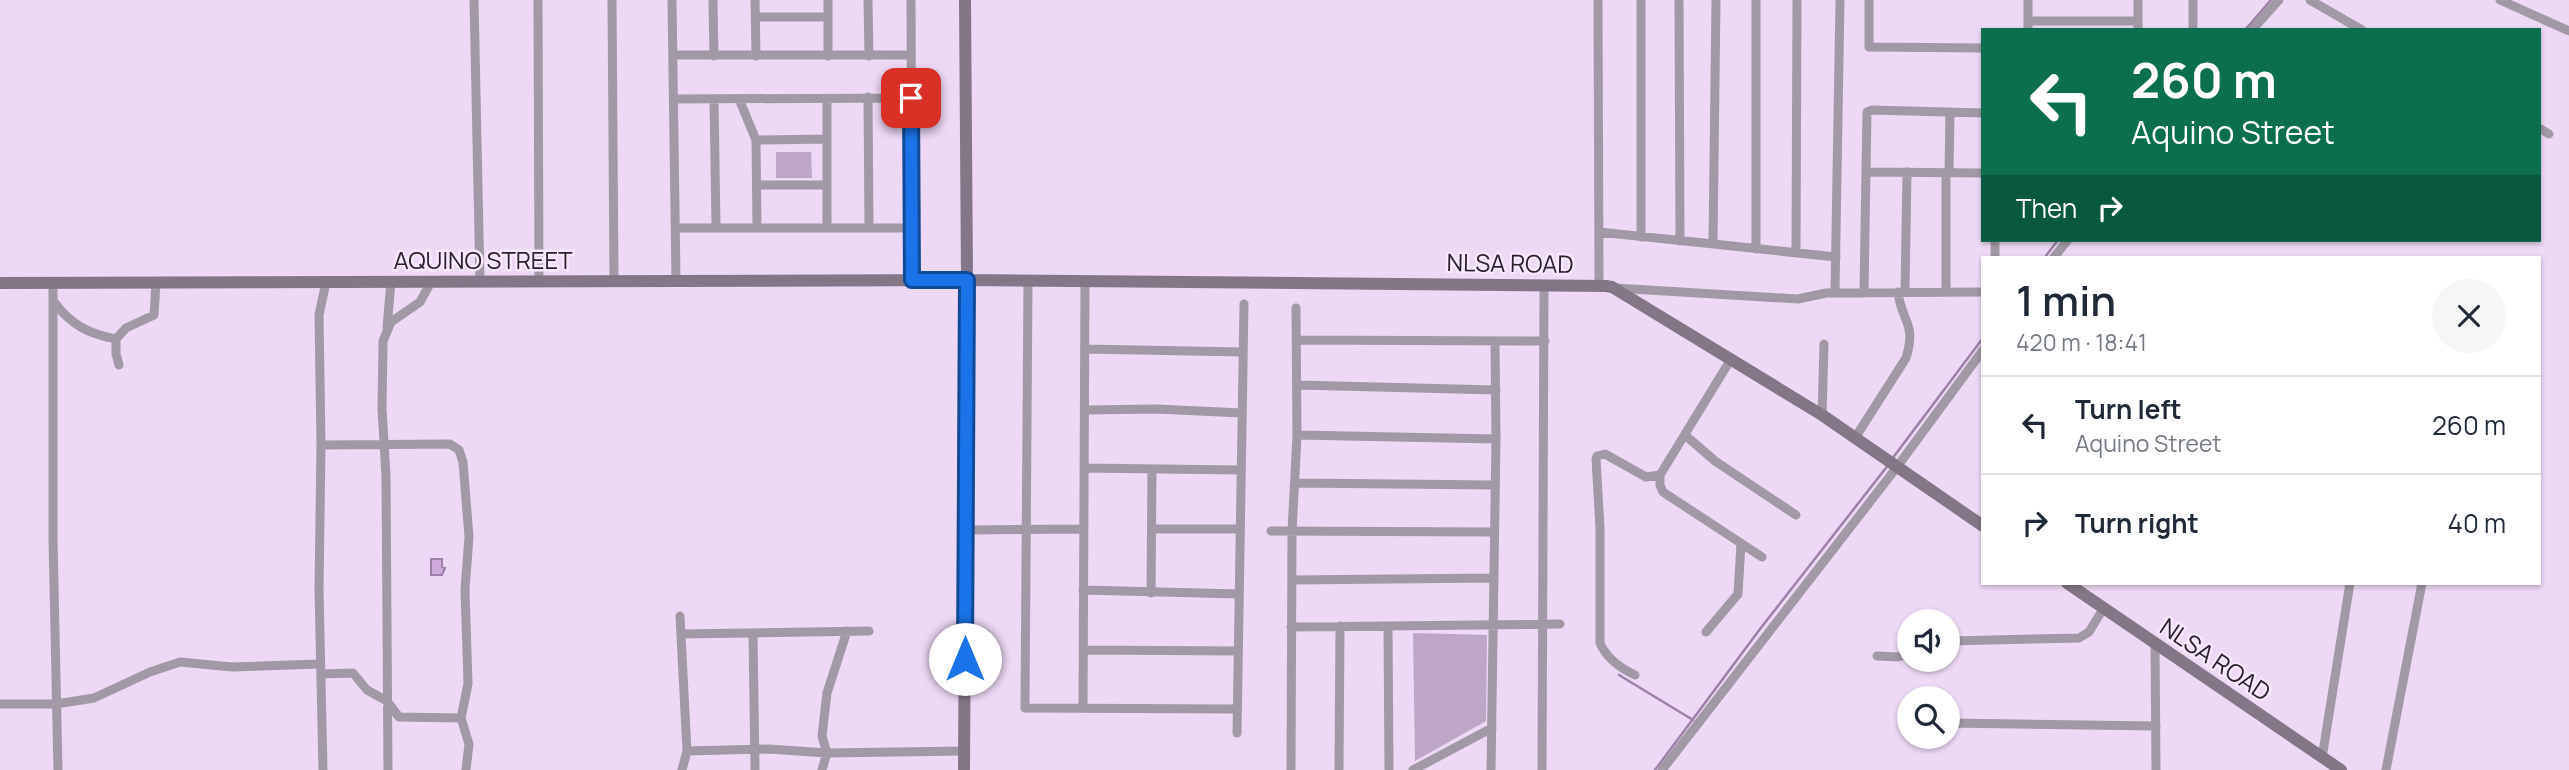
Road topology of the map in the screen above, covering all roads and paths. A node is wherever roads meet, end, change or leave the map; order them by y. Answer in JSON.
{"nodes":[{"id":1,"x":474,"y":0,"type":"edge"},
{"id":2,"x":538,"y":0,"type":"edge"},
{"id":3,"x":612,"y":0,"type":"edge"},
{"id":4,"x":672,"y":0,"type":"edge"},
{"id":5,"x":713,"y":0,"type":"edge"},
{"id":6,"x":755,"y":0,"type":"edge"},
{"id":7,"x":828,"y":0,"type":"edge"},
{"id":8,"x":868,"y":0,"type":"edge"},
{"id":9,"x":911,"y":0,"type":"edge"},
{"id":10,"x":965,"y":0,"type":"edge"},
{"id":11,"x":1598,"y":0,"type":"edge"},
{"id":12,"x":1641,"y":0,"type":"edge"},
{"id":13,"x":1679,"y":0,"type":"edge"},
{"id":14,"x":1716,"y":0,"type":"edge"},
{"id":15,"x":1756,"y":0,"type":"edge"},
{"id":16,"x":1797,"y":0,"type":"edge"},
{"id":17,"x":1840,"y":0,"type":"edge"},
{"id":18,"x":1869,"y":0,"type":"edge"},
{"id":19,"x":2028,"y":0,"type":"edge"},
{"id":20,"x":2138,"y":0,"type":"edge"},
{"id":21,"x":2193,"y":0,"type":"edge"},
{"id":22,"x":2279,"y":0,"type":"edge"},
{"id":23,"x":2310,"y":0,"type":"edge"},
{"id":24,"x":2501,"y":0,"type":"edge"},
{"id":25,"x":756,"y":17,"type":"junction"},
{"id":26,"x":828,"y":17,"type":"junction"},
{"id":27,"x":2028,"y":25,"type":"edge"},
{"id":28,"x":2138,"y":26,"type":"edge"},
{"id":29,"x":2193,"y":28,"type":"dead end"},
{"id":30,"x":2254,"y":28,"type":"edge"},
{"id":31,"x":2358,"y":28,"type":"edge"},
{"id":32,"x":2569,"y":31,"type":"edge"},
{"id":33,"x":1981,"y":48,"type":"edge"},
{"id":34,"x":673,"y":55,"type":"junction"},
{"id":35,"x":911,"y":55,"type":"junction"},
{"id":36,"x":714,"y":56,"type":"junction"},
{"id":37,"x":756,"y":56,"type":"junction"},
{"id":38,"x":828,"y":56,"type":"junction"},
{"id":39,"x":869,"y":56,"type":"junction"},
{"id":40,"x":868,"y":97,"type":"junction"},
{"id":41,"x":911,"y":98,"type":"junction"},
{"id":42,"x":674,"y":99,"type":"junction"},
{"id":43,"x":714,"y":99,"type":"junction"},
{"id":44,"x":739,"y":99,"type":"junction"},
{"id":45,"x":827,"y":99,"type":"junction"},
{"id":46,"x":1950,"y":113,"type":"junction"},
{"id":47,"x":1981,"y":113,"type":"edge"},
{"id":48,"x":2541,"y":129,"type":"edge"},
{"id":49,"x":2549,"y":134,"type":"dead end"},
{"id":50,"x":827,"y":139,"type":"junction"},
{"id":51,"x":756,"y":140,"type":"junction"},
{"id":52,"x":1866,"y":172,"type":"junction"},
{"id":53,"x":1907,"y":172,"type":"junction"},
{"id":54,"x":1947,"y":172,"type":"junction"},
{"id":55,"x":1981,"y":173,"type":"edge"},
{"id":56,"x":757,"y":185,"type":"junction"},
{"id":57,"x":827,"y":185,"type":"junction"},
{"id":58,"x":716,"y":227,"type":"junction"},
{"id":59,"x":757,"y":227,"type":"junction"},
{"id":60,"x":827,"y":227,"type":"junction"},
{"id":61,"x":869,"y":227,"type":"junction"},
{"id":62,"x":676,"y":228,"type":"junction"},
{"id":63,"x":911,"y":228,"type":"junction"},
{"id":64,"x":1599,"y":232,"type":"junction"},
{"id":65,"x":1641,"y":237,"type":"junction"},
{"id":66,"x":1680,"y":241,"type":"junction"},
{"id":67,"x":2066,"y":242,"type":"edge"},
{"id":68,"x":1713,"y":244,"type":"junction"},
{"id":69,"x":1755,"y":249,"type":"junction"},
{"id":70,"x":1796,"y":253,"type":"junction"},
{"id":71,"x":2055,"y":256,"type":"edge"},
{"id":72,"x":1836,"y":257,"type":"junction"},
{"id":73,"x":912,"y":280,"type":"junction"},
{"id":74,"x":967,"y":280,"type":"junction"},
{"id":75,"x":539,"y":281,"type":"junction"},
{"id":76,"x":614,"y":281,"type":"junction"},
{"id":77,"x":676,"y":281,"type":"junction"},
{"id":78,"x":1028,"y":281,"type":"junction"},
{"id":79,"x":1086,"y":281,"type":"junction"},
{"id":80,"x":156,"y":282,"type":"junction"},
{"id":81,"x":326,"y":282,"type":"junction"},
{"id":82,"x":391,"y":282,"type":"junction"},
{"id":83,"x":431,"y":282,"type":"junction"},
{"id":84,"x":480,"y":282,"type":"junction"},
{"id":85,"x":0,"y":283,"type":"edge"},
{"id":86,"x":53,"y":283,"type":"junction"},
{"id":87,"x":1544,"y":285,"type":"junction"},
{"id":88,"x":1599,"y":286,"type":"junction"},
{"id":89,"x":1612,"y":287,"type":"junction"},
{"id":90,"x":1901,"y":292,"type":"junction"},
{"id":91,"x":1946,"y":292,"type":"junction"},
{"id":92,"x":1981,"y":292,"type":"edge"},
{"id":93,"x":1835,"y":293,"type":"junction"},
{"id":94,"x":1864,"y":293,"type":"junction"},
{"id":95,"x":53,"y":300,"type":"junction"},
{"id":96,"x":1244,"y":304,"type":"dead end"},
{"id":97,"x":1296,"y":308,"type":"dead end"},
{"id":98,"x":387,"y":329,"type":"junction"},
{"id":99,"x":116,"y":339,"type":"junction"},
{"id":100,"x":1297,"y":340,"type":"junction"},
{"id":101,"x":1545,"y":341,"type":"junction"},
{"id":102,"x":1495,"y":342,"type":"junction"},
{"id":103,"x":1824,"y":344,"type":"dead end"},
{"id":104,"x":1085,"y":349,"type":"junction"},
{"id":105,"x":1243,"y":352,"type":"junction"},
{"id":106,"x":1981,"y":353,"type":"edge"},
{"id":107,"x":1731,"y":359,"type":"junction"},
{"id":108,"x":119,"y":365,"type":"dead end"},
{"id":109,"x":1297,"y":385,"type":"junction"},
{"id":110,"x":1496,"y":390,"type":"junction"},
{"id":111,"x":1085,"y":410,"type":"junction"},
{"id":112,"x":1242,"y":413,"type":"junction"},
{"id":113,"x":1822,"y":415,"type":"junction"},
{"id":114,"x":1297,"y":435,"type":"junction"},
{"id":115,"x":1685,"y":435,"type":"junction"},
{"id":116,"x":1855,"y":438,"type":"junction"},
{"id":117,"x":1496,"y":439,"type":"junction"},
{"id":118,"x":385,"y":444,"type":"junction"},
{"id":119,"x":321,"y":445,"type":"junction"},
{"id":120,"x":1892,"y":464,"type":"junction"},
{"id":121,"x":1084,"y":468,"type":"junction"},
{"id":122,"x":1152,"y":468,"type":"junction"},
{"id":123,"x":1241,"y":470,"type":"junction"},
{"id":124,"x":1660,"y":475,"type":"junction"},
{"id":125,"x":1296,"y":483,"type":"junction"},
{"id":126,"x":1495,"y":485,"type":"junction"},
{"id":127,"x":1796,"y":515,"type":"dead end"},
{"id":128,"x":1981,"y":525,"type":"edge"},
{"id":129,"x":1026,"y":529,"type":"junction"},
{"id":130,"x":1084,"y":529,"type":"junction"},
{"id":131,"x":1152,"y":529,"type":"junction"},
{"id":132,"x":1240,"y":529,"type":"junction"},
{"id":133,"x":965,"y":530,"type":"junction"},
{"id":134,"x":1272,"y":531,"type":"dead end"},
{"id":135,"x":1292,"y":532,"type":"junction"},
{"id":136,"x":1493,"y":532,"type":"junction"},
{"id":137,"x":1741,"y":544,"type":"junction"},
{"id":138,"x":1762,"y":557,"type":"dead end"},
{"id":139,"x":1494,"y":578,"type":"junction"},
{"id":140,"x":1293,"y":580,"type":"junction"},
{"id":141,"x":2070,"y":585,"type":"edge"},
{"id":142,"x":2350,"y":585,"type":"edge"},
{"id":143,"x":2422,"y":585,"type":"edge"},
{"id":144,"x":1083,"y":590,"type":"junction"},
{"id":145,"x":1151,"y":593,"type":"junction"},
{"id":146,"x":1239,"y":594,"type":"junction"},
{"id":147,"x":2103,"y":609,"type":"junction"},
{"id":148,"x":680,"y":616,"type":"dead end"},
{"id":149,"x":1542,"y":624,"type":"junction"},
{"id":150,"x":1560,"y":624,"type":"dead end"},
{"id":151,"x":1493,"y":625,"type":"junction"},
{"id":152,"x":1340,"y":626,"type":"junction"},
{"id":153,"x":1388,"y":626,"type":"junction"},
{"id":154,"x":1291,"y":627,"type":"junction"},
{"id":155,"x":847,"y":631,"type":"junction"},
{"id":156,"x":869,"y":631,"type":"dead end"},
{"id":157,"x":1706,"y":632,"type":"dead end"},
{"id":158,"x":753,"y":633,"type":"junction"},
{"id":159,"x":681,"y":634,"type":"junction"},
{"id":160,"x":1960,"y":641,"type":"edge"},
{"id":161,"x":2155,"y":645,"type":"junction"},
{"id":162,"x":1083,"y":650,"type":"junction"},
{"id":163,"x":1238,"y":651,"type":"junction"},
{"id":164,"x":1877,"y":656,"type":"dead end"},
{"id":165,"x":1897,"y":657,"type":"edge"},
{"id":166,"x":320,"y":669,"type":"junction"},
{"id":167,"x":1635,"y":675,"type":"dead end"},
{"id":168,"x":387,"y":701,"type":"junction"},
{"id":169,"x":0,"y":704,"type":"edge"},
{"id":170,"x":56,"y":704,"type":"junction"},
{"id":171,"x":1083,"y":708,"type":"junction"},
{"id":172,"x":1237,"y":709,"type":"junction"},
{"id":173,"x":461,"y":718,"type":"junction"},
{"id":174,"x":1960,"y":723,"type":"edge"},
{"id":175,"x":2156,"y":726,"type":"junction"},
{"id":176,"x":1492,"y":728,"type":"junction"},
{"id":177,"x":1237,"y":733,"type":"dead end"},
{"id":178,"x":755,"y":750,"type":"junction"},
{"id":179,"x":687,"y":751,"type":"junction"},
{"id":180,"x":964,"y":751,"type":"junction"},
{"id":181,"x":827,"y":753,"type":"junction"},
{"id":182,"x":2322,"y":758,"type":"junction"},
{"id":183,"x":58,"y":770,"type":"edge"},
{"id":184,"x":323,"y":770,"type":"edge"},
{"id":185,"x":388,"y":770,"type":"edge"},
{"id":186,"x":466,"y":770,"type":"edge"},
{"id":187,"x":682,"y":770,"type":"edge"},
{"id":188,"x":755,"y":770,"type":"edge"},
{"id":189,"x":822,"y":770,"type":"edge"},
{"id":190,"x":964,"y":770,"type":"edge"},
{"id":191,"x":1291,"y":770,"type":"edge"},
{"id":192,"x":1339,"y":770,"type":"edge"},
{"id":193,"x":1390,"y":770,"type":"edge"},
{"id":194,"x":1413,"y":770,"type":"edge"},
{"id":195,"x":1491,"y":770,"type":"edge"},
{"id":196,"x":1542,"y":770,"type":"edge"},
{"id":197,"x":1662,"y":770,"type":"edge"},
{"id":198,"x":2156,"y":770,"type":"edge"},
{"id":199,"x":2341,"y":770,"type":"edge"},
{"id":200,"x":2386,"y":770,"type":"edge"}],
"edges":[{"from":1,"to":84,"type":"street"},
{"from":2,"to":75,"type":"street"},
{"from":3,"to":76,"type":"street"},
{"from":4,"to":34,"type":"street"},
{"from":5,"to":36,"type":"street"},
{"from":6,"to":25,"type":"street"},
{"from":7,"to":26,"type":"street"},
{"from":8,"to":39,"type":"street"},
{"from":9,"to":35,"type":"street"},
{"from":10,"to":74,"type":"main road"},
{"from":11,"to":64,"type":"street"},
{"from":12,"to":65,"type":"street"},
{"from":13,"to":66,"type":"street"},
{"from":14,"to":68,"type":"street"},
{"from":15,"to":69,"type":"street"},
{"from":16,"to":70,"type":"street"},
{"from":17,"to":72,"type":"street"},
{"from":18,"to":33,"type":"street"},
{"from":19,"to":27,"type":"street"},
{"from":20,"to":28,"type":"street"},
{"from":21,"to":29,"type":"street"},
{"from":22,"to":30,"type":"street"},
{"from":23,"to":31,"type":"street"},
{"from":24,"to":32,"type":"street"},
{"from":25,"to":26,"type":"street"},
{"from":25,"to":37,"type":"street"},
{"from":26,"to":38,"type":"street"},
{"from":27,"to":28,"type":"street"},
{"from":34,"to":36,"type":"street"},
{"from":34,"to":42,"type":"street"},
{"from":35,"to":39,"type":"street"},
{"from":35,"to":41,"type":"street"},
{"from":36,"to":37,"type":"street"},
{"from":37,"to":38,"type":"street"},
{"from":38,"to":39,"type":"street"},
{"from":40,"to":41,"type":"street"},
{"from":40,"to":45,"type":"street"},
{"from":40,"to":61,"type":"street"},
{"from":41,"to":63,"type":"street"},
{"from":42,"to":43,"type":"street"},
{"from":42,"to":62,"type":"street"},
{"from":43,"to":44,"type":"street"},
{"from":43,"to":58,"type":"street"},
{"from":44,"to":45,"type":"street"},
{"from":44,"to":51,"type":"street"},
{"from":45,"to":50,"type":"street"},
{"from":46,"to":47,"type":"street"},
{"from":46,"to":52,"type":"street"},
{"from":46,"to":54,"type":"street"},
{"from":48,"to":49,"type":"street"},
{"from":50,"to":51,"type":"street"},
{"from":50,"to":57,"type":"street"},
{"from":51,"to":56,"type":"street"},
{"from":52,"to":53,"type":"street"},
{"from":52,"to":94,"type":"street"},
{"from":53,"to":54,"type":"street"},
{"from":53,"to":90,"type":"street"},
{"from":54,"to":55,"type":"street"},
{"from":54,"to":91,"type":"street"},
{"from":56,"to":57,"type":"street"},
{"from":56,"to":59,"type":"street"},
{"from":57,"to":60,"type":"street"},
{"from":58,"to":59,"type":"street"},
{"from":58,"to":62,"type":"street"},
{"from":59,"to":60,"type":"street"},
{"from":60,"to":61,"type":"street"},
{"from":61,"to":63,"type":"street"},
{"from":62,"to":77,"type":"street"},
{"from":63,"to":73,"type":"street"},
{"from":64,"to":65,"type":"street"},
{"from":64,"to":88,"type":"street"},
{"from":65,"to":66,"type":"street"},
{"from":66,"to":68,"type":"street"},
{"from":67,"to":71,"type":"street"},
{"from":68,"to":69,"type":"street"},
{"from":69,"to":70,"type":"street"},
{"from":70,"to":72,"type":"street"},
{"from":72,"to":93,"type":"street"},
{"from":73,"to":74,"type":"main road","name":"AQUINO STREET"},
{"from":73,"to":77,"type":"main road","name":"AQUINO STREET"},
{"from":74,"to":78,"type":"main road","name":"NLSA ROAD"},
{"from":74,"to":133,"type":"main road"},
{"from":75,"to":76,"type":"main road","name":"AQUINO STREET"},
{"from":75,"to":84,"type":"main road","name":"AQUINO STREET"},
{"from":76,"to":77,"type":"main road","name":"AQUINO STREET"},
{"from":78,"to":79,"type":"main road","name":"NLSA ROAD"},
{"from":78,"to":129,"type":"street"},
{"from":79,"to":87,"type":"main road","name":"NLSA ROAD"},
{"from":79,"to":104,"type":"street"},
{"from":80,"to":81,"type":"main road","name":"AQUINO STREET"},
{"from":80,"to":86,"type":"main road","name":"AQUINO STREET"},
{"from":80,"to":99,"type":"street"},
{"from":81,"to":82,"type":"main road","name":"AQUINO STREET"},
{"from":81,"to":119,"type":"street"},
{"from":82,"to":83,"type":"main road","name":"AQUINO STREET"},
{"from":82,"to":98,"type":"street"},
{"from":83,"to":84,"type":"main road","name":"AQUINO STREET"},
{"from":83,"to":98,"type":"street"},
{"from":85,"to":86,"type":"main road","name":"AQUINO STREET"},
{"from":86,"to":95,"type":"street"},
{"from":87,"to":88,"type":"main road","name":"NLSA ROAD"},
{"from":87,"to":101,"type":"street"},
{"from":88,"to":89,"type":"main road","name":"NLSA ROAD"},
{"from":89,"to":93,"type":"street"},
{"from":89,"to":107,"type":"main road","name":"NLSA ROAD"},
{"from":90,"to":91,"type":"street"},
{"from":90,"to":94,"type":"street"},
{"from":90,"to":116,"type":"street"},
{"from":91,"to":92,"type":"street"},
{"from":93,"to":94,"type":"street"},
{"from":95,"to":99,"type":"street"},
{"from":95,"to":170,"type":"street"},
{"from":96,"to":105,"type":"street"},
{"from":97,"to":100,"type":"street"},
{"from":98,"to":118,"type":"street"},
{"from":99,"to":108,"type":"street"},
{"from":100,"to":102,"type":"street"},
{"from":100,"to":109,"type":"street"},
{"from":101,"to":102,"type":"street"},
{"from":101,"to":149,"type":"street"},
{"from":102,"to":110,"type":"street"},
{"from":103,"to":113,"type":"street"},
{"from":104,"to":105,"type":"street"},
{"from":104,"to":111,"type":"street"},
{"from":105,"to":112,"type":"street"},
{"from":106,"to":120,"type":"street"},
{"from":107,"to":113,"type":"main road","name":"NLSA ROAD"},
{"from":107,"to":115,"type":"street"},
{"from":109,"to":110,"type":"street"},
{"from":109,"to":114,"type":"street"},
{"from":110,"to":117,"type":"street"},
{"from":111,"to":112,"type":"street"},
{"from":111,"to":121,"type":"street"},
{"from":112,"to":123,"type":"street"},
{"from":113,"to":116,"type":"main road","name":"NLSA ROAD"},
{"from":114,"to":117,"type":"street"},
{"from":114,"to":125,"type":"street"},
{"from":115,"to":124,"type":"street"},
{"from":115,"to":127,"type":"street"},
{"from":116,"to":120,"type":"main road","name":"NLSA ROAD"},
{"from":117,"to":126,"type":"street"},
{"from":118,"to":119,"type":"street"},
{"from":118,"to":168,"type":"street"},
{"from":118,"to":173,"type":"street"},
{"from":119,"to":166,"type":"street"},
{"from":120,"to":128,"type":"main road","name":"NLSA ROAD"},
{"from":120,"to":197,"type":"street"},
{"from":121,"to":122,"type":"street"},
{"from":121,"to":130,"type":"street"},
{"from":122,"to":123,"type":"street"},
{"from":122,"to":131,"type":"street"},
{"from":123,"to":132,"type":"street"},
{"from":124,"to":137,"type":"street"},
{"from":124,"to":167,"type":"street"},
{"from":125,"to":126,"type":"street"},
{"from":125,"to":135,"type":"street"},
{"from":126,"to":136,"type":"street"},
{"from":129,"to":130,"type":"street"},
{"from":129,"to":133,"type":"street"},
{"from":129,"to":171,"type":"street"},
{"from":130,"to":144,"type":"street"},
{"from":131,"to":132,"type":"street"},
{"from":131,"to":145,"type":"street"},
{"from":132,"to":146,"type":"street"},
{"from":133,"to":180,"type":"main road"},
{"from":134,"to":135,"type":"street"},
{"from":135,"to":136,"type":"street"},
{"from":135,"to":140,"type":"street"},
{"from":136,"to":139,"type":"street"},
{"from":137,"to":138,"type":"street"},
{"from":137,"to":157,"type":"street"},
{"from":139,"to":140,"type":"street"},
{"from":139,"to":151,"type":"street"},
{"from":140,"to":154,"type":"street"},
{"from":141,"to":147,"type":"main road","name":"NLSA ROAD"},
{"from":142,"to":182,"type":"street"},
{"from":143,"to":200,"type":"street"},
{"from":144,"to":145,"type":"street"},
{"from":144,"to":162,"type":"street"},
{"from":145,"to":146,"type":"street"},
{"from":146,"to":163,"type":"street"},
{"from":147,"to":160,"type":"street"},
{"from":147,"to":161,"type":"main road","name":"NLSA ROAD"},
{"from":148,"to":159,"type":"street"},
{"from":149,"to":150,"type":"street"},
{"from":149,"to":151,"type":"street"},
{"from":149,"to":196,"type":"street"},
{"from":151,"to":153,"type":"street"},
{"from":151,"to":176,"type":"street"},
{"from":152,"to":153,"type":"street"},
{"from":152,"to":154,"type":"street"},
{"from":152,"to":192,"type":"street"},
{"from":153,"to":193,"type":"street"},
{"from":154,"to":191,"type":"street"},
{"from":155,"to":156,"type":"street"},
{"from":155,"to":158,"type":"street"},
{"from":155,"to":181,"type":"street"},
{"from":158,"to":159,"type":"street"},
{"from":158,"to":178,"type":"street"},
{"from":159,"to":179,"type":"street"},
{"from":161,"to":175,"type":"street"},
{"from":161,"to":182,"type":"main road","name":"NLSA ROAD"},
{"from":162,"to":163,"type":"street"},
{"from":162,"to":171,"type":"street"},
{"from":163,"to":172,"type":"street"},
{"from":164,"to":165,"type":"street"},
{"from":166,"to":168,"type":"street"},
{"from":166,"to":170,"type":"street"},
{"from":166,"to":184,"type":"street"},
{"from":168,"to":173,"type":"street"},
{"from":168,"to":185,"type":"street"},
{"from":169,"to":170,"type":"street"},
{"from":170,"to":183,"type":"street"},
{"from":171,"to":172,"type":"street"},
{"from":172,"to":177,"type":"street"},
{"from":173,"to":186,"type":"street"},
{"from":174,"to":175,"type":"street"},
{"from":175,"to":198,"type":"street"},
{"from":176,"to":194,"type":"street"},
{"from":176,"to":195,"type":"street"},
{"from":178,"to":179,"type":"street"},
{"from":178,"to":181,"type":"street"},
{"from":178,"to":188,"type":"street"},
{"from":179,"to":187,"type":"street"},
{"from":180,"to":181,"type":"street"},
{"from":180,"to":190,"type":"main road"},
{"from":181,"to":189,"type":"street"},
{"from":182,"to":199,"type":"main road","name":"NLSA ROAD"}]}
